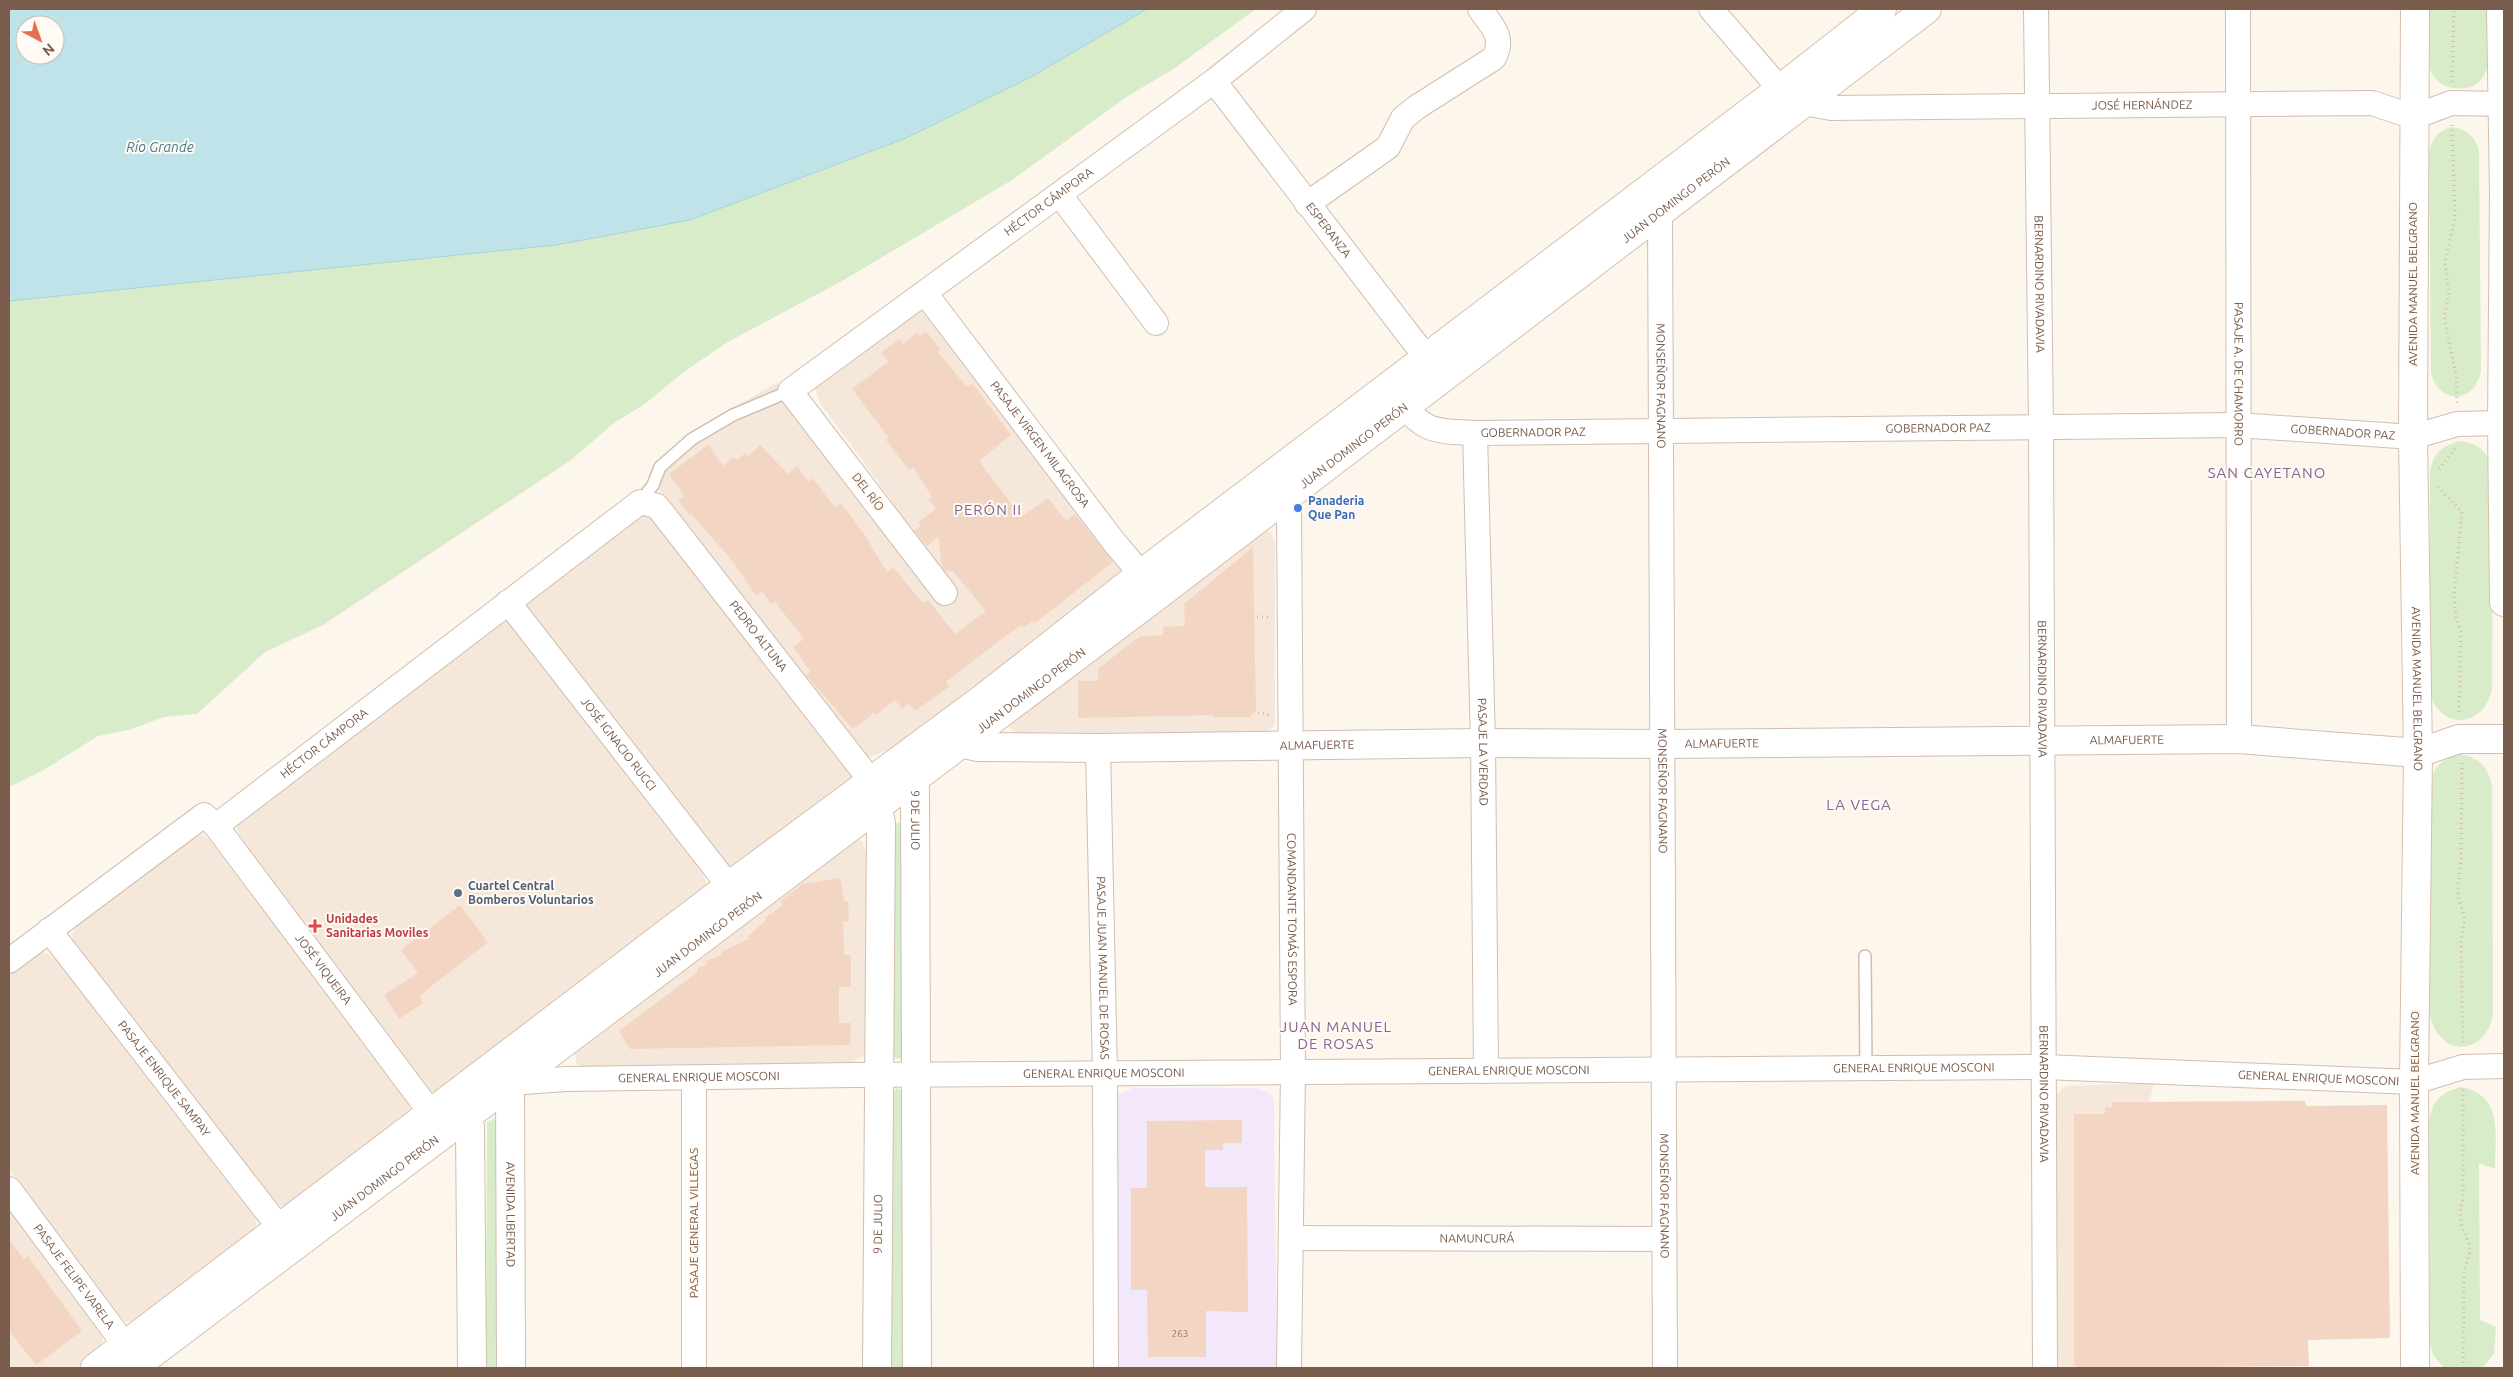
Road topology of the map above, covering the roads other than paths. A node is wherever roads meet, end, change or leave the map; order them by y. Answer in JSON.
{"nodes":[{"id":1,"x":1304,"y":9,"type":"edge"},
{"id":2,"x":1480,"y":9,"type":"edge"},
{"id":3,"x":1711,"y":9,"type":"edge"},
{"id":4,"x":1927,"y":9,"type":"edge"},
{"id":5,"x":2036,"y":9,"type":"edge"},
{"id":6,"x":2238,"y":9,"type":"edge"},
{"id":7,"x":2415,"y":9,"type":"edge"},
{"id":8,"x":2501,"y":9,"type":"edge"},
{"id":9,"x":1872,"y":13,"type":"edge"},
{"id":10,"x":1214,"y":81,"type":"junction"},
{"id":11,"x":1780,"y":89,"type":"junction"},
{"id":12,"x":1804,"y":103,"type":"junction"},
{"id":13,"x":2239,"y":104,"type":"junction"},
{"id":14,"x":2503,"y":104,"type":"edge"},
{"id":15,"x":2037,"y":106,"type":"junction"},
{"id":16,"x":2414,"y":117,"type":"junction"},
{"id":17,"x":1060,"y":195,"type":"junction"},
{"id":18,"x":1307,"y":204,"type":"junction"},
{"id":19,"x":1660,"y":212,"type":"junction"},
{"id":20,"x":925,"y":293,"type":"junction"},
{"id":21,"x":1156,"y":323,"type":"dead end"},
{"id":22,"x":1433,"y":368,"type":"junction"},
{"id":23,"x":790,"y":391,"type":"junction"},
{"id":24,"x":1395,"y":397,"type":"junction"},
{"id":25,"x":2503,"y":423,"type":"edge"},
{"id":26,"x":2237,"y":425,"type":"junction"},
{"id":27,"x":2041,"y":427,"type":"junction"},
{"id":28,"x":1661,"y":430,"type":"junction"},
{"id":29,"x":1475,"y":433,"type":"junction"},
{"id":30,"x":2413,"y":437,"type":"junction"},
{"id":31,"x":1278,"y":487,"type":"junction"},
{"id":32,"x":640,"y":502,"type":"junction"},
{"id":33,"x":1149,"y":584,"type":"junction"},
{"id":34,"x":945,"y":593,"type":"dead end"},
{"id":35,"x":508,"y":602,"type":"junction"},
{"id":36,"x":2504,"y":602,"type":"edge"},
{"id":37,"x":954,"y":734,"type":"junction"},
{"id":38,"x":2239,"y":739,"type":"junction"},
{"id":39,"x":2504,"y":739,"type":"edge"},
{"id":40,"x":2042,"y":741,"type":"junction"},
{"id":41,"x":1483,"y":743,"type":"junction"},
{"id":42,"x":1663,"y":744,"type":"junction"},
{"id":43,"x":1290,"y":746,"type":"junction"},
{"id":44,"x":1098,"y":748,"type":"junction"},
{"id":45,"x":2418,"y":753,"type":"junction"},
{"id":46,"x":910,"y":780,"type":"junction"},
{"id":47,"x":874,"y":793,"type":"junction"},
{"id":48,"x":216,"y":826,"type":"junction"},
{"id":49,"x":728,"y":886,"type":"junction"},
{"id":50,"x":49,"y":930,"type":"junction"},
{"id":51,"x":1865,"y":956,"type":"dead end"},
{"id":52,"x":9,"y":962,"type":"edge"},
{"id":53,"x":2504,"y":1066,"type":"edge"},
{"id":54,"x":2044,"y":1068,"type":"junction"},
{"id":55,"x":1866,"y":1069,"type":"junction"},
{"id":56,"x":1664,"y":1070,"type":"junction"},
{"id":57,"x":1293,"y":1071,"type":"junction"},
{"id":58,"x":1486,"y":1071,"type":"junction"},
{"id":59,"x":502,"y":1074,"type":"junction"},
{"id":60,"x":1105,"y":1075,"type":"junction"},
{"id":61,"x":878,"y":1076,"type":"junction"},
{"id":62,"x":916,"y":1076,"type":"junction"},
{"id":63,"x":694,"y":1078,"type":"junction"},
{"id":64,"x":2414,"y":1082,"type":"junction"},
{"id":65,"x":432,"y":1113,"type":"junction"},
{"id":66,"x":466,"y":1117,"type":"junction"},
{"id":67,"x":9,"y":1189,"type":"edge"},
{"id":68,"x":279,"y":1227,"type":"junction"},
{"id":69,"x":1292,"y":1238,"type":"junction"},
{"id":70,"x":1664,"y":1239,"type":"junction"},
{"id":71,"x":131,"y":1360,"type":"edge"},
{"id":72,"x":95,"y":1368,"type":"edge"},
{"id":73,"x":472,"y":1368,"type":"edge"},
{"id":74,"x":510,"y":1368,"type":"edge"},
{"id":75,"x":694,"y":1368,"type":"edge"},
{"id":76,"x":877,"y":1368,"type":"edge"},
{"id":77,"x":917,"y":1368,"type":"edge"},
{"id":78,"x":1106,"y":1368,"type":"edge"},
{"id":79,"x":1290,"y":1368,"type":"edge"},
{"id":80,"x":1665,"y":1368,"type":"edge"},
{"id":81,"x":2046,"y":1368,"type":"edge"},
{"id":82,"x":2416,"y":1368,"type":"edge"}],
"edges":[{"from":1,"to":10,"type":"street","name":"HÉCTOR CÁMPORA"},
{"from":2,"to":18,"type":"street"},
{"from":3,"to":11,"type":"street","name":"JOSÉ HERNÁNDEZ"},
{"from":4,"to":12,"type":"main road","name":"JUAN DOMINGO PERÓN"},
{"from":5,"to":15,"type":"street","name":"BERNARDINO RIVADAVIA"},
{"from":6,"to":13,"type":"street","name":"PASAJE A. DE CHAMORRO"},
{"from":7,"to":16,"type":"main road","name":"AVENIDA MANUEL BELGRANO"},
{"from":8,"to":14,"type":"main road"},
{"from":9,"to":11,"type":"main road","name":"JUAN DOMINGO PERÓN"},
{"from":10,"to":17,"type":"street","name":"HÉCTOR CÁMPORA"},
{"from":10,"to":18,"type":"street","name":"ESPERANZA"},
{"from":11,"to":12,"type":"street","name":"JOSÉ HERNÁNDEZ"},
{"from":11,"to":22,"type":"main road","name":"JUAN DOMINGO PERÓN"},
{"from":12,"to":15,"type":"street","name":"JOSÉ HERNÁNDEZ"},
{"from":12,"to":19,"type":"main road","name":"JUAN DOMINGO PERÓN"},
{"from":13,"to":15,"type":"street","name":"JOSÉ HERNÁNDEZ"},
{"from":13,"to":16,"type":"street","name":"JOSÉ HERNÁNDEZ"},
{"from":13,"to":26,"type":"street","name":"PASAJE A. DE CHAMORRO"},
{"from":14,"to":16,"type":"street"},
{"from":14,"to":25,"type":"main road"},
{"from":15,"to":27,"type":"street","name":"BERNARDINO RIVADAVIA"},
{"from":16,"to":30,"type":"main road","name":"AVENIDA MANUEL BELGRANO"},
{"from":17,"to":20,"type":"street","name":"HÉCTOR CÁMPORA"},
{"from":17,"to":21,"type":"street"},
{"from":18,"to":22,"type":"street","name":"ESPERANZA"},
{"from":19,"to":22,"type":"main road","name":"JUAN DOMINGO PERÓN"},
{"from":19,"to":28,"type":"street","name":"MONSEÑOR FAGNANO"},
{"from":20,"to":23,"type":"street","name":"HÉCTOR CÁMPORA"},
{"from":20,"to":33,"type":"street","name":"PASAJE VIRGEN MILAGROSA"},
{"from":22,"to":24,"type":"main road","name":"JUAN DOMINGO PERÓN"},
{"from":23,"to":32,"type":"lane"},
{"from":23,"to":34,"type":"street","name":"DEL RÍO"},
{"from":24,"to":29,"type":"street","name":"GOBERNADOR PAZ"},
{"from":24,"to":31,"type":"main road","name":"JUAN DOMINGO PERÓN"},
{"from":25,"to":30,"type":"street","name":"GOBERNADOR PAZ"},
{"from":25,"to":36,"type":"main road"},
{"from":26,"to":27,"type":"street","name":"GOBERNADOR PAZ"},
{"from":26,"to":30,"type":"street","name":"GOBERNADOR PAZ"},
{"from":26,"to":38,"type":"street","name":"PASAJE A. DE CHAMORRO"},
{"from":27,"to":28,"type":"street","name":"GOBERNADOR PAZ"},
{"from":27,"to":40,"type":"street","name":"BERNARDINO RIVADAVIA"},
{"from":28,"to":29,"type":"street","name":"GOBERNADOR PAZ"},
{"from":28,"to":42,"type":"street","name":"MONSEÑOR FAGNANO"},
{"from":29,"to":41,"type":"street","name":"PASAJE LA VERDAD"},
{"from":30,"to":45,"type":"main road","name":"AVENIDA MANUEL BELGRANO"},
{"from":31,"to":33,"type":"main road","name":"JUAN DOMINGO PERÓN"},
{"from":31,"to":43,"type":"street","name":"COMANDANTE TOMÁS ESPORA"},
{"from":32,"to":35,"type":"street","name":"HÉCTOR CÁMPORA"},
{"from":32,"to":47,"type":"street","name":"PEDRO ALTUNA"},
{"from":33,"to":37,"type":"main road","name":"JUAN DOMINGO PERÓN"},
{"from":35,"to":48,"type":"street","name":"HÉCTOR CÁMPORA"},
{"from":35,"to":49,"type":"street","name":"JOSÉ IGNACIO RUCCI"},
{"from":37,"to":44,"type":"main road","name":"ALMAFUERTE"},
{"from":37,"to":46,"type":"main road","name":"JUAN DOMINGO PERÓN"},
{"from":37,"to":47,"type":"main road","name":"JUAN DOMINGO PERÓN"},
{"from":38,"to":40,"type":"main road","name":"ALMAFUERTE"},
{"from":38,"to":45,"type":"main road","name":"ALMAFUERTE"},
{"from":39,"to":45,"type":"main road","name":"ALMAFUERTE"},
{"from":40,"to":42,"type":"main road","name":"ALMAFUERTE"},
{"from":40,"to":54,"type":"street","name":"BERNARDINO RIVADAVIA"},
{"from":41,"to":42,"type":"main road","name":"ALMAFUERTE"},
{"from":41,"to":43,"type":"main road","name":"ALMAFUERTE"},
{"from":41,"to":58,"type":"street","name":"PASAJE LA VERDAD"},
{"from":42,"to":56,"type":"street","name":"MONSEÑOR FAGNANO"},
{"from":43,"to":44,"type":"main road","name":"ALMAFUERTE"},
{"from":43,"to":57,"type":"street","name":"COMANDANTE TOMÁS ESPORA"},
{"from":44,"to":60,"type":"street","name":"PASAJE JUAN MANUEL DE ROSAS"},
{"from":45,"to":64,"type":"main road","name":"AVENIDA MANUEL BELGRANO"},
{"from":46,"to":47,"type":"main road","name":"JUAN DOMINGO PERÓN"},
{"from":46,"to":62,"type":"main road","name":"9 DE JULIO"},
{"from":47,"to":49,"type":"main road","name":"JUAN DOMINGO PERÓN"},
{"from":47,"to":59,"type":"main road","name":"JUAN DOMINGO PERÓN"},
{"from":47,"to":61,"type":"main road","name":"9 DE JULIO"},
{"from":48,"to":50,"type":"street"},
{"from":48,"to":65,"type":"street","name":"JOSÉ VIQUEIRA"},
{"from":49,"to":59,"type":"main road","name":"JUAN DOMINGO PERÓN"},
{"from":50,"to":52,"type":"street"},
{"from":50,"to":68,"type":"street","name":"PASAJE ENRIQUE SAMPAY"},
{"from":51,"to":55,"type":"lane"},
{"from":53,"to":64,"type":"street","name":"GENERAL ENRIQUE MOSCONI"},
{"from":54,"to":55,"type":"street","name":"GENERAL ENRIQUE MOSCONI"},
{"from":54,"to":64,"type":"street","name":"GENERAL ENRIQUE MOSCONI"},
{"from":54,"to":81,"type":"street","name":"BERNARDINO RIVADAVIA"},
{"from":55,"to":56,"type":"street","name":"GENERAL ENRIQUE MOSCONI"},
{"from":56,"to":58,"type":"street","name":"GENERAL ENRIQUE MOSCONI"},
{"from":56,"to":70,"type":"street","name":"MONSEÑOR FAGNANO"},
{"from":57,"to":58,"type":"street","name":"GENERAL ENRIQUE MOSCONI"},
{"from":57,"to":60,"type":"street","name":"GENERAL ENRIQUE MOSCONI"},
{"from":57,"to":69,"type":"street","name":"COMANDANTE TOMÁS ESPORA"},
{"from":59,"to":63,"type":"street","name":"GENERAL ENRIQUE MOSCONI"},
{"from":59,"to":65,"type":"main road","name":"JUAN DOMINGO PERÓN"},
{"from":59,"to":66,"type":"main road","name":"JUAN DOMINGO PERÓN"},
{"from":59,"to":74,"type":"main road","name":"AVENIDA LIBERTAD"},
{"from":60,"to":62,"type":"street","name":"GENERAL ENRIQUE MOSCONI"},
{"from":60,"to":78,"type":"street","name":"PASAJE JUAN MANUEL DE ROSAS"},
{"from":61,"to":62,"type":"street","name":"GENERAL ENRIQUE MOSCONI"},
{"from":61,"to":63,"type":"street","name":"GENERAL ENRIQUE MOSCONI"},
{"from":61,"to":76,"type":"main road","name":"9 DE JULIO"},
{"from":62,"to":77,"type":"main road","name":"9 DE JULIO"},
{"from":63,"to":75,"type":"street","name":"PASAJE GENERAL VILLEGAS"},
{"from":64,"to":82,"type":"main road","name":"AVENIDA MANUEL BELGRANO"},
{"from":65,"to":66,"type":"main road"},
{"from":65,"to":68,"type":"main road","name":"JUAN DOMINGO PERÓN"},
{"from":66,"to":71,"type":"main road","name":"JUAN DOMINGO PERÓN"},
{"from":66,"to":73,"type":"main road"},
{"from":67,"to":71,"type":"street","name":"PASAJE FELIPE VARELA"},
{"from":68,"to":71,"type":"main road","name":"JUAN DOMINGO PERÓN"},
{"from":69,"to":70,"type":"street","name":"NAMUNCURÁ"},
{"from":69,"to":79,"type":"street","name":"COMANDANTE TOMÁS ESPORA"},
{"from":70,"to":80,"type":"street","name":"MONSEÑOR FAGNANO"},
{"from":71,"to":72,"type":"main road","name":"JUAN DOMINGO PERÓN"}]}
